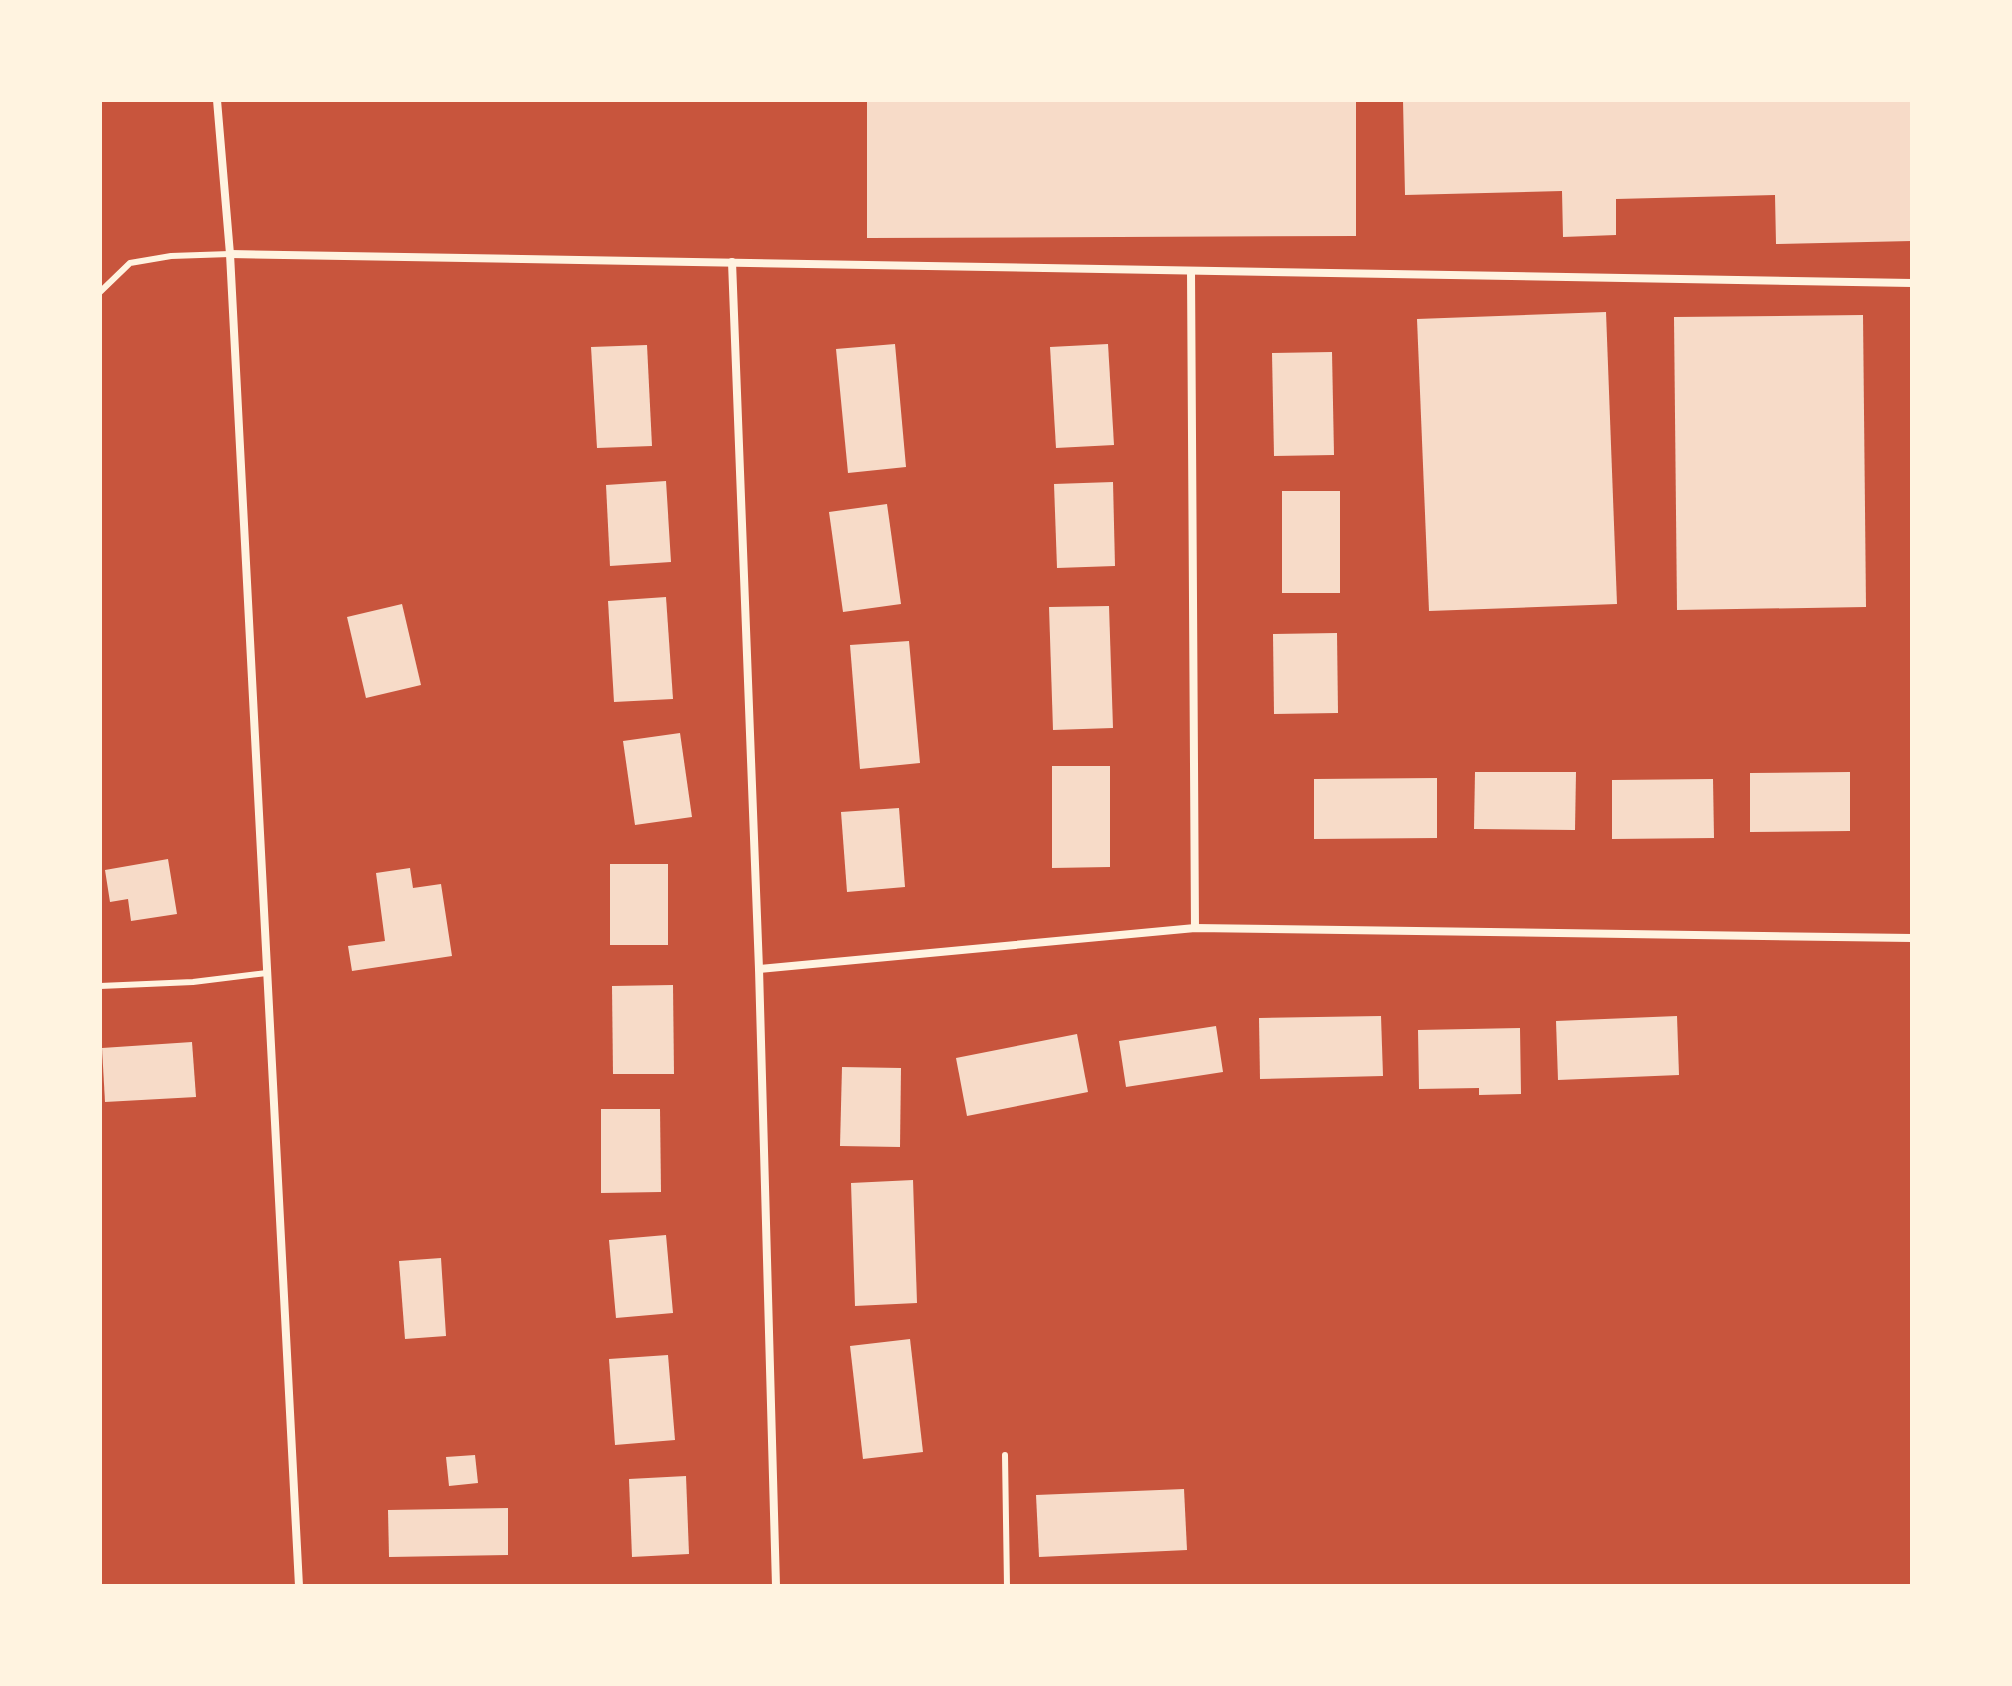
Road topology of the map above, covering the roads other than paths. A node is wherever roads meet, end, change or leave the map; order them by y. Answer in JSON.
{"nodes":[{"id":1,"x":217,"y":100,"type":"edge"},
{"id":2,"x":230,"y":254,"type":"junction"},
{"id":3,"x":732,"y":262,"type":"junction"},
{"id":4,"x":1191,"y":271,"type":"junction"},
{"id":5,"x":1912,"y":283,"type":"edge"},
{"id":6,"x":100,"y":292,"type":"edge"},
{"id":7,"x":1195,"y":928,"type":"junction"},
{"id":8,"x":1912,"y":938,"type":"edge"},
{"id":9,"x":759,"y":969,"type":"junction"},
{"id":10,"x":267,"y":973,"type":"junction"},
{"id":11,"x":100,"y":986,"type":"edge"},
{"id":12,"x":1005,"y":1455,"type":"dead end"},
{"id":13,"x":299,"y":1586,"type":"edge"},
{"id":14,"x":776,"y":1586,"type":"edge"},
{"id":15,"x":1007,"y":1586,"type":"edge"}],
"edges":[{"from":1,"to":2,"type":"street"},
{"from":2,"to":3,"type":"street"},
{"from":2,"to":6,"type":"lane"},
{"from":2,"to":10,"type":"street"},
{"from":3,"to":4,"type":"street"},
{"from":3,"to":9,"type":"street"},
{"from":4,"to":5,"type":"street"},
{"from":4,"to":7,"type":"street"},
{"from":7,"to":8,"type":"street"},
{"from":7,"to":9,"type":"street"},
{"from":9,"to":14,"type":"street"},
{"from":10,"to":11,"type":"lane"},
{"from":10,"to":13,"type":"street"},
{"from":12,"to":15,"type":"lane"}]}
